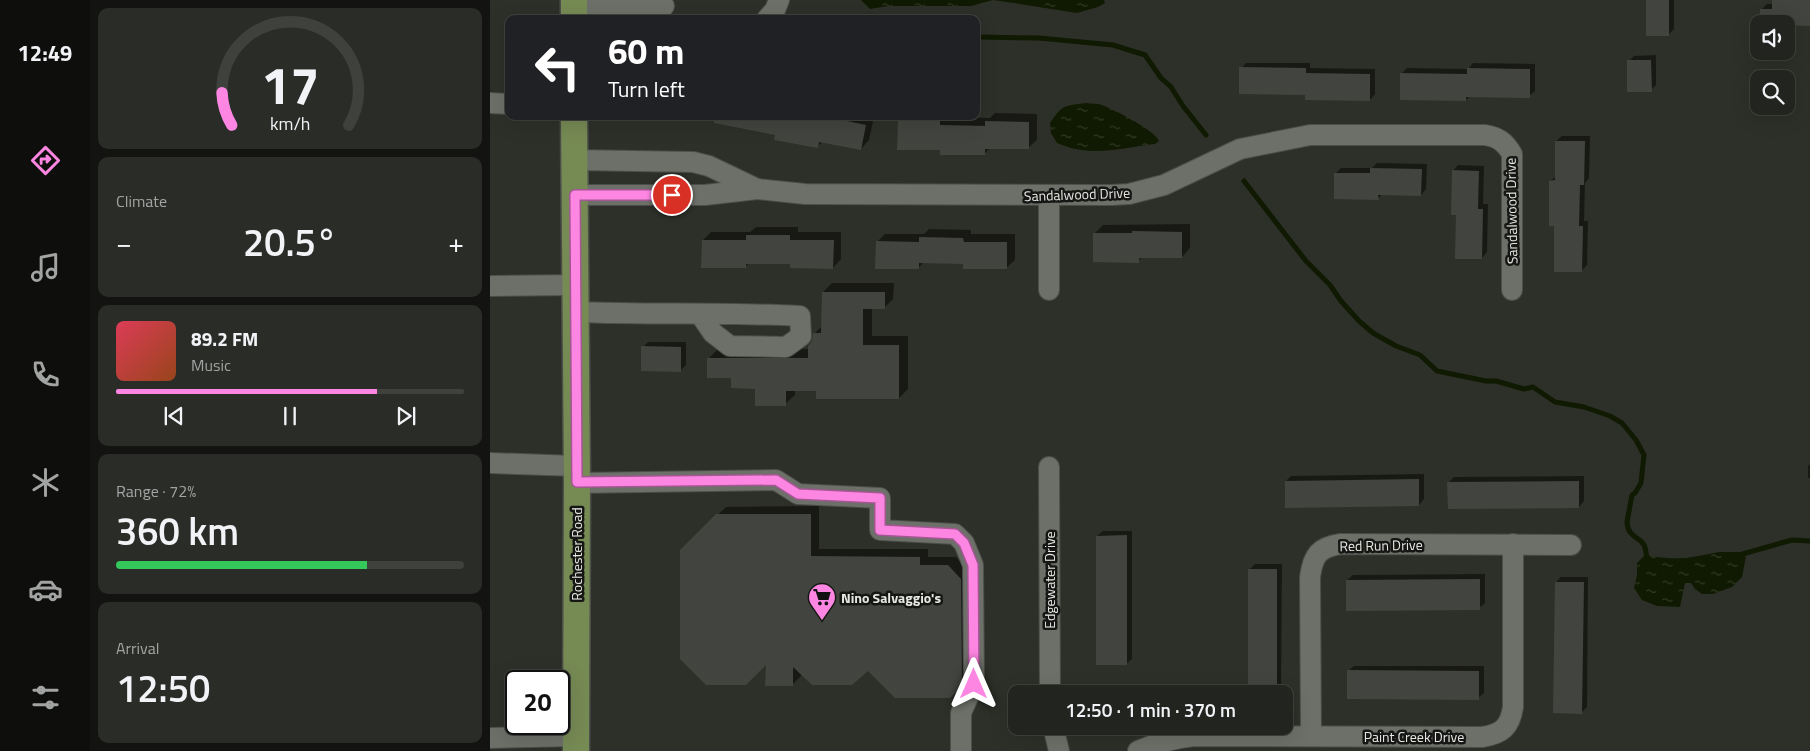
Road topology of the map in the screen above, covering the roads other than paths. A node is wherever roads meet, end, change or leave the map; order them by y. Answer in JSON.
{"nodes":[{"id":1,"x":779,"y":0,"type":"edge"},
{"id":2,"x":574,"y":8,"type":"edge"},
{"id":3,"x":666,"y":8,"type":"edge"},
{"id":4,"x":771,"y":15,"type":"edge"},
{"id":5,"x":490,"y":104,"type":"edge"},
{"id":6,"x":505,"y":104,"type":"edge"},
{"id":7,"x":574,"y":120,"type":"edge"},
{"id":8,"x":574,"y":160,"type":"junction"},
{"id":9,"x":757,"y":189,"type":"junction"},
{"id":10,"x":575,"y":195,"type":"junction"},
{"id":11,"x":1049,"y":195,"type":"junction"},
{"id":12,"x":575,"y":284,"type":"junction"},
{"id":13,"x":490,"y":286,"type":"edge"},
{"id":14,"x":1049,"y":290,"type":"dead end"},
{"id":15,"x":1512,"y":290,"type":"dead end"},
{"id":16,"x":575,"y":312,"type":"junction"},
{"id":17,"x":700,"y":314,"type":"dead end"},
{"id":18,"x":490,"y":464,"type":"edge"},
{"id":19,"x":1049,"y":467,"type":"dead end"},
{"id":20,"x":576,"y":474,"type":"junction"},
{"id":21,"x":1513,"y":544,"type":"junction"},
{"id":22,"x":1571,"y":545,"type":"dead end"},
{"id":23,"x":1050,"y":685,"type":"edge"},
{"id":24,"x":1055,"y":735,"type":"edge"},
{"id":25,"x":1311,"y":736,"type":"junction"},
{"id":26,"x":490,"y":738,"type":"edge"},
{"id":27,"x":576,"y":744,"type":"edge"},
{"id":28,"x":961,"y":751,"type":"edge"},
{"id":29,"x":1059,"y":751,"type":"edge"},
{"id":30,"x":1138,"y":751,"type":"edge"}],
"edges":[{"from":1,"to":4,"type":"street"},
{"from":2,"to":3,"type":"street"},
{"from":5,"to":6,"type":"street"},
{"from":7,"to":8,"type":"main road","name":"Rochester Road"},
{"from":8,"to":9,"type":"street","name":"Sandalwood Drive"},
{"from":8,"to":10,"type":"main road","name":"Rochester Road"},
{"from":9,"to":10,"type":"street","name":"Sandalwood Drive"},
{"from":9,"to":11,"type":"street","name":"Sandalwood Drive"},
{"from":10,"to":12,"type":"main road","name":"Rochester Road"},
{"from":11,"to":14,"type":"street"},
{"from":11,"to":15,"type":"street","name":"Sandalwood Drive"},
{"from":12,"to":13,"type":"street"},
{"from":12,"to":16,"type":"main road","name":"Rochester Road"},
{"from":16,"to":17,"type":"street"},
{"from":16,"to":20,"type":"main road","name":"Rochester Road"},
{"from":18,"to":20,"type":"street"},
{"from":19,"to":23,"type":"street","name":"Edgewater Drive"},
{"from":20,"to":27,"type":"main road","name":"Rochester Road"},
{"from":20,"to":28,"type":"street"},
{"from":21,"to":22,"type":"street","name":"Red Run Drive"},
{"from":21,"to":25,"type":"street","name":"Red Run Drive"},
{"from":21,"to":25,"type":"street","name":"Paint Creek Drive"},
{"from":24,"to":29,"type":"street"},
{"from":25,"to":30,"type":"street","name":"Paint Creek Drive"},
{"from":26,"to":27,"type":"street"}]}
